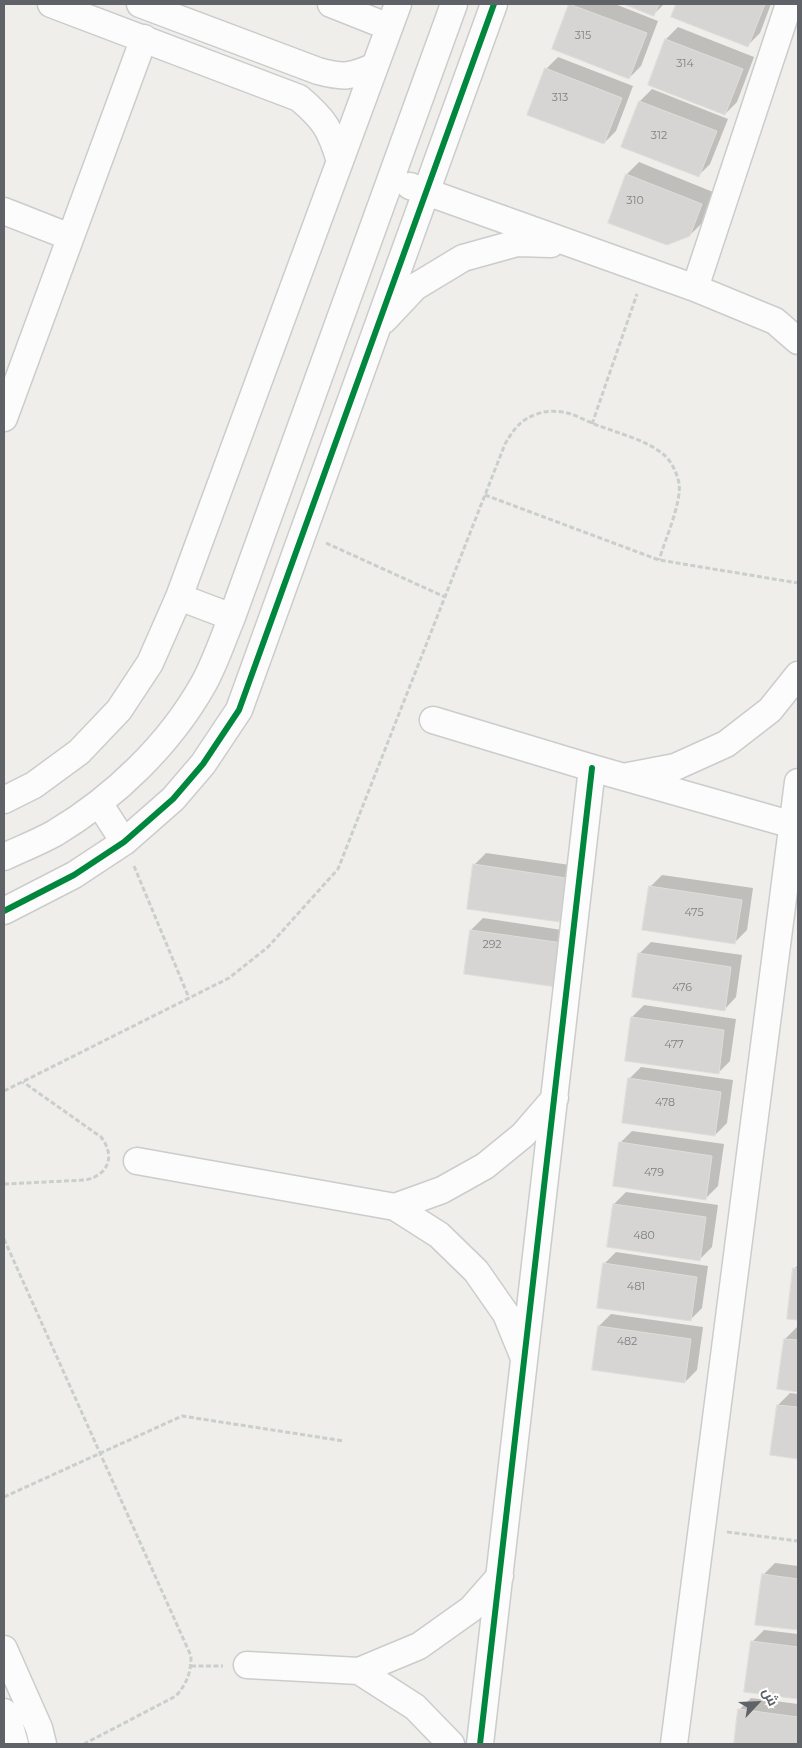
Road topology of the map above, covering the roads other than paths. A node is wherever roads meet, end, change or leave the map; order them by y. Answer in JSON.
{"nodes":[{"id":1,"x":51,"y":4,"type":"edge"},
{"id":2,"x":140,"y":4,"type":"edge"},
{"id":3,"x":332,"y":4,"type":"edge"},
{"id":4,"x":454,"y":4,"type":"edge"},
{"id":5,"x":494,"y":4,"type":"edge"},
{"id":6,"x":791,"y":13,"type":"edge"},
{"id":7,"x":394,"y":15,"type":"edge"},
{"id":8,"x":144,"y":38,"type":"junction"},
{"id":9,"x":375,"y":66,"type":"junction"},
{"id":10,"x":340,"y":161,"type":"junction"},
{"id":11,"x":391,"y":178,"type":"junction"},
{"id":12,"x":426,"y":192,"type":"junction"},
{"id":13,"x":4,"y":212,"type":"edge"},
{"id":14,"x":70,"y":237,"type":"junction"},
{"id":15,"x":573,"y":244,"type":"junction"},
{"id":16,"x":695,"y":288,"type":"junction"},
{"id":17,"x":377,"y":328,"type":"junction"},
{"id":18,"x":798,"y":341,"type":"edge"},
{"id":19,"x":4,"y":418,"type":"edge"},
{"id":20,"x":179,"y":597,"type":"junction"},
{"id":21,"x":232,"y":617,"type":"junction"},
{"id":22,"x":798,"y":675,"type":"edge"},
{"id":23,"x":433,"y":720,"type":"dead end"},
{"id":24,"x":592,"y":768,"type":"junction"},
{"id":25,"x":622,"y":777,"type":"junction"},
{"id":26,"x":798,"y":782,"type":"edge"},
{"id":27,"x":4,"y":800,"type":"edge"},
{"id":28,"x":99,"y":803,"type":"junction"},
{"id":29,"x":793,"y":824,"type":"junction"},
{"id":30,"x":124,"y":842,"type":"junction"},
{"id":31,"x":4,"y":857,"type":"edge"},
{"id":32,"x":4,"y":911,"type":"edge"},
{"id":33,"x":555,"y":1098,"type":"junction"},
{"id":34,"x":137,"y":1161,"type":"dead end"},
{"id":35,"x":396,"y":1207,"type":"junction"},
{"id":36,"x":525,"y":1359,"type":"junction"},
{"id":37,"x":500,"y":1576,"type":"junction"},
{"id":38,"x":4,"y":1650,"type":"edge"},
{"id":39,"x":247,"y":1665,"type":"dead end"},
{"id":40,"x":359,"y":1671,"type":"junction"},
{"id":41,"x":4,"y":1712,"type":"edge"},
{"id":42,"x":15,"y":1744,"type":"edge"},
{"id":43,"x":43,"y":1744,"type":"edge"},
{"id":44,"x":451,"y":1744,"type":"edge"},
{"id":45,"x":480,"y":1744,"type":"edge"},
{"id":46,"x":674,"y":1744,"type":"edge"}],
"edges":[{"from":1,"to":8,"type":"street"},
{"from":2,"to":9,"type":"street"},
{"from":3,"to":7,"type":"street"},
{"from":4,"to":11,"type":"street"},
{"from":5,"to":12,"type":"street"},
{"from":6,"to":16,"type":"street"},
{"from":7,"to":9,"type":"street"},
{"from":8,"to":10,"type":"street"},
{"from":8,"to":14,"type":"street"},
{"from":9,"to":10,"type":"street"},
{"from":10,"to":20,"type":"street"},
{"from":11,"to":12,"type":"street"},
{"from":11,"to":21,"type":"street"},
{"from":12,"to":15,"type":"street"},
{"from":12,"to":17,"type":"street"},
{"from":13,"to":14,"type":"street"},
{"from":14,"to":19,"type":"street"},
{"from":15,"to":16,"type":"street"},
{"from":15,"to":17,"type":"street"},
{"from":16,"to":18,"type":"street"},
{"from":17,"to":30,"type":"street"},
{"from":20,"to":21,"type":"street"},
{"from":20,"to":27,"type":"street"},
{"from":21,"to":28,"type":"street"},
{"from":22,"to":25,"type":"street"},
{"from":23,"to":24,"type":"street"},
{"from":24,"to":25,"type":"street"},
{"from":24,"to":33,"type":"street"},
{"from":25,"to":29,"type":"street"},
{"from":26,"to":29,"type":"street"},
{"from":28,"to":30,"type":"street"},
{"from":28,"to":31,"type":"street"},
{"from":29,"to":46,"type":"street"},
{"from":30,"to":32,"type":"street"},
{"from":33,"to":35,"type":"street"},
{"from":33,"to":36,"type":"street"},
{"from":34,"to":35,"type":"street"},
{"from":35,"to":36,"type":"street"},
{"from":36,"to":37,"type":"street"},
{"from":37,"to":40,"type":"street"},
{"from":37,"to":45,"type":"street"},
{"from":38,"to":43,"type":"street"},
{"from":39,"to":40,"type":"street"},
{"from":40,"to":44,"type":"street"},
{"from":41,"to":42,"type":"street"}]}
